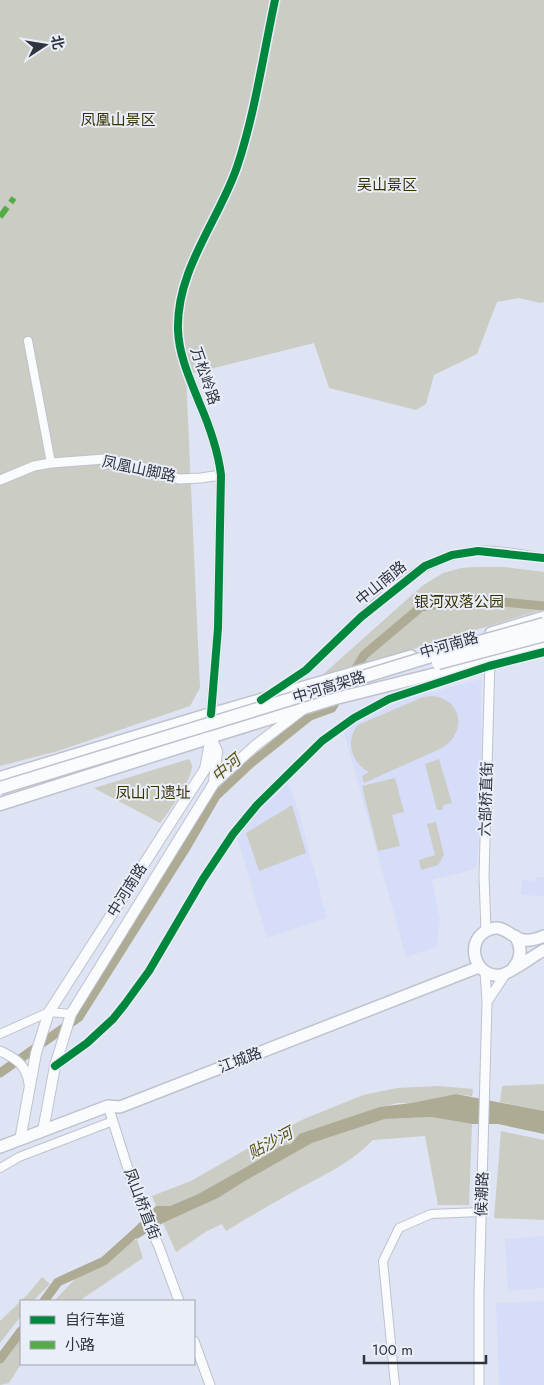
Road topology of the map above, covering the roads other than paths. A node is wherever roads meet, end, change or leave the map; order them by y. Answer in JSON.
{"nodes":[{"id":1,"x":275,"y":0,"type":"edge"},
{"id":2,"x":28,"y":342,"type":"dead end"},
{"id":3,"x":50,"y":463,"type":"junction"},
{"id":4,"x":221,"y":475,"type":"junction"},
{"id":5,"x":0,"y":480,"type":"edge"},
{"id":6,"x":544,"y":558,"type":"edge"},
{"id":7,"x":544,"y":617,"type":"edge"},
{"id":8,"x":544,"y":624,"type":"edge"},
{"id":9,"x":544,"y":635,"type":"edge"},
{"id":10,"x":544,"y":644,"type":"edge"},
{"id":11,"x":490,"y":663,"type":"junction"},
{"id":12,"x":261,"y":700,"type":"junction"},
{"id":13,"x":306,"y":707,"type":"junction"},
{"id":14,"x":211,"y":714,"type":"junction"},
{"id":15,"x":211,"y":737,"type":"junction"},
{"id":16,"x":0,"y":778,"type":"edge"},
{"id":17,"x":214,"y":783,"type":"junction"},
{"id":18,"x":0,"y":788,"type":"edge"},
{"id":19,"x":0,"y":795,"type":"edge"},
{"id":20,"x":0,"y":804,"type":"edge"},
{"id":21,"x":486,"y":931,"type":"junction"},
{"id":22,"x":515,"y":936,"type":"junction"},
{"id":23,"x":544,"y":936,"type":"edge"},
{"id":24,"x":544,"y":950,"type":"edge"},
{"id":25,"x":482,"y":969,"type":"junction"},
{"id":26,"x":510,"y":970,"type":"junction"},
{"id":27,"x":487,"y":1002,"type":"junction"},
{"id":28,"x":49,"y":1012,"type":"junction"},
{"id":29,"x":70,"y":1016,"type":"junction"},
{"id":30,"x":0,"y":1034,"type":"edge"},
{"id":31,"x":0,"y":1051,"type":"edge"},
{"id":32,"x":30,"y":1088,"type":"junction"},
{"id":33,"x":108,"y":1106,"type":"junction"},
{"id":34,"x":113,"y":1121,"type":"junction"},
{"id":35,"x":43,"y":1131,"type":"junction"},
{"id":36,"x":20,"y":1140,"type":"junction"},
{"id":37,"x":0,"y":1147,"type":"edge"},
{"id":38,"x":0,"y":1168,"type":"edge"},
{"id":39,"x":481,"y":1212,"type":"junction"},
{"id":40,"x":179,"y":1300,"type":"edge"},
{"id":41,"x":195,"y":1344,"type":"edge"},
{"id":42,"x":210,"y":1385,"type":"edge"},
{"id":43,"x":395,"y":1385,"type":"edge"},
{"id":44,"x":479,"y":1385,"type":"edge"}],
"edges":[{"from":1,"to":4,"type":"street","name":"万松岭路"},
{"from":2,"to":3,"type":"street"},
{"from":3,"to":4,"type":"street","name":"凤凰山脚路"},
{"from":3,"to":5,"type":"street","name":"凤凰山脚路"},
{"from":4,"to":14,"type":"street","name":"万松岭路"},
{"from":6,"to":12,"type":"street","name":"中山南路"},
{"from":7,"to":12,"type":"main road","name":"中河南路"},
{"from":8,"to":18,"type":"highway","name":"中河高架路","bridge":true},
{"from":9,"to":19,"type":"highway","name":"中河高架路","bridge":true},
{"from":10,"to":11,"type":"main road","name":"中河南路"},
{"from":11,"to":13,"type":"main road","name":"中河南路"},
{"from":11,"to":21,"type":"street","name":"六部桥直街"},
{"from":12,"to":14,"type":"main road","name":"中河南路"},
{"from":13,"to":15,"type":"main road","name":"中河南路"},
{"from":13,"to":17,"type":"main road","name":"中河南路"},
{"from":14,"to":15,"type":"main road"},
{"from":14,"to":16,"type":"highway"},
{"from":15,"to":17,"type":"main road"},
{"from":15,"to":20,"type":"highway"},
{"from":15,"to":28,"type":"main road","name":"中河南路"},
{"from":17,"to":29,"type":"main road","name":"中河南路"},
{"from":21,"to":22,"type":"main road"},
{"from":21,"to":25,"type":"main road"},
{"from":22,"to":23,"type":"main road"},
{"from":22,"to":26,"type":"main road"},
{"from":24,"to":26,"type":"main road"},
{"from":25,"to":26,"type":"main road","name":"江城路"},
{"from":25,"to":27,"type":"street","name":"候潮路"},
{"from":25,"to":33,"type":"main road","name":"江城路"},
{"from":26,"to":27,"type":"street"},
{"from":27,"to":39,"type":"street","name":"候潮路"},
{"from":28,"to":29,"type":"street"},
{"from":28,"to":30,"type":"street"},
{"from":28,"to":32,"type":"main road","name":"中河南路"},
{"from":29,"to":35,"type":"main road","name":"中河南路"},
{"from":31,"to":32,"type":"street"},
{"from":32,"to":36,"type":"main road","name":"中河南路"},
{"from":33,"to":34,"type":"street","name":"凤山桥直街"},
{"from":33,"to":35,"type":"main road","name":"江城路"},
{"from":34,"to":38,"type":"street"},
{"from":34,"to":40,"type":"street","name":"凤山桥直街"},
{"from":35,"to":36,"type":"main road","name":"江城路"},
{"from":36,"to":37,"type":"main road","name":"江城路"},
{"from":39,"to":43,"type":"street"},
{"from":39,"to":44,"type":"street","name":"候潮路"},
{"from":41,"to":42,"type":"street"}]}
